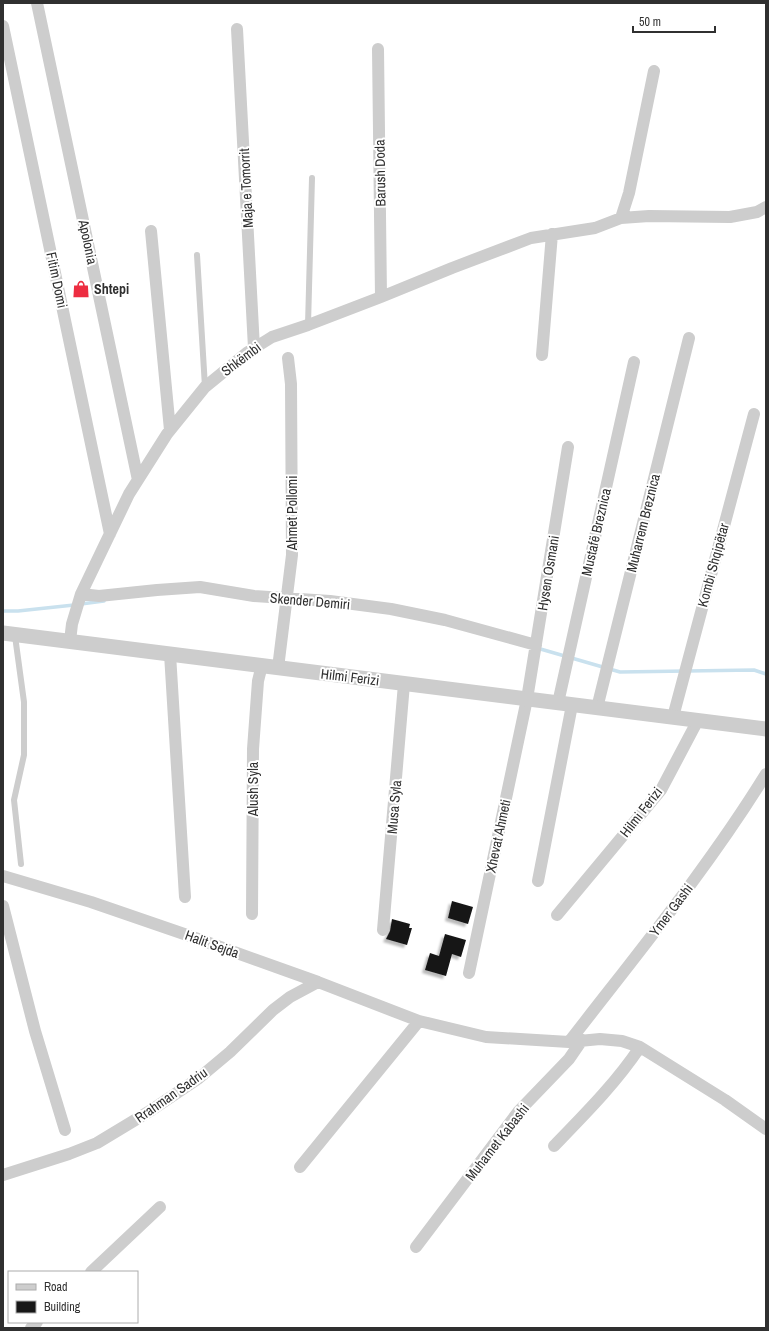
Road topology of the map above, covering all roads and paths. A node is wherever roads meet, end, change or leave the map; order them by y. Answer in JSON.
{"nodes":[{"id":1,"x":38,"y":3,"type":"edge"},
{"id":2,"x":3,"y":26,"type":"edge"},
{"id":3,"x":237,"y":28,"type":"dead end"},
{"id":4,"x":378,"y":49,"type":"dead end"},
{"id":5,"x":654,"y":71,"type":"dead end"},
{"id":6,"x":312,"y":178,"type":"dead end"},
{"id":7,"x":766,"y":207,"type":"edge"},
{"id":8,"x":621,"y":218,"type":"junction"},
{"id":9,"x":151,"y":231,"type":"dead end"},
{"id":10,"x":552,"y":234,"type":"junction"},
{"id":11,"x":197,"y":255,"type":"dead end"},
{"id":12,"x":381,"y":298,"type":"junction"},
{"id":13,"x":308,"y":325,"type":"junction"},
{"id":14,"x":689,"y":338,"type":"dead end"},
{"id":15,"x":254,"y":348,"type":"junction"},
{"id":16,"x":542,"y":355,"type":"dead end"},
{"id":17,"x":288,"y":358,"type":"dead end"},
{"id":18,"x":634,"y":362,"type":"dead end"},
{"id":19,"x":205,"y":386,"type":"junction"},
{"id":20,"x":754,"y":414,"type":"dead end"},
{"id":21,"x":170,"y":430,"type":"junction"},
{"id":22,"x":568,"y":447,"type":"dead end"},
{"id":23,"x":138,"y":480,"type":"junction"},
{"id":24,"x":110,"y":534,"type":"junction"},
{"id":25,"x":79,"y":596,"type":"junction"},
{"id":26,"x":287,"y":602,"type":"junction"},
{"id":27,"x":9,"y":634,"type":"edge"},
{"id":28,"x":70,"y":641,"type":"junction"},
{"id":29,"x":535,"y":649,"type":"junction"},
{"id":30,"x":170,"y":654,"type":"junction"},
{"id":31,"x":262,"y":665,"type":"junction"},
{"id":32,"x":278,"y":668,"type":"junction"},
{"id":33,"x":404,"y":684,"type":"junction"},
{"id":34,"x":527,"y":699,"type":"junction"},
{"id":35,"x":565,"y":704,"type":"junction"},
{"id":36,"x":597,"y":708,"type":"junction"},
{"id":37,"x":673,"y":717,"type":"junction"},
{"id":38,"x":698,"y":720,"type":"junction"},
{"id":39,"x":766,"y":729,"type":"edge"},
{"id":40,"x":766,"y":774,"type":"edge"},
{"id":41,"x":21,"y":864,"type":"dead end"},
{"id":42,"x":3,"y":876,"type":"edge"},
{"id":43,"x":538,"y":881,"type":"dead end"},
{"id":44,"x":185,"y":897,"type":"dead end"},
{"id":45,"x":3,"y":906,"type":"edge"},
{"id":46,"x":252,"y":914,"type":"dead end"},
{"id":47,"x":558,"y":915,"type":"dead end"},
{"id":48,"x":383,"y":930,"type":"dead end"},
{"id":49,"x":469,"y":973,"type":"dead end"},
{"id":50,"x":318,"y":982,"type":"junction"},
{"id":51,"x":418,"y":1021,"type":"junction"},
{"id":52,"x":582,"y":1040,"type":"junction"},
{"id":53,"x":569,"y":1042,"type":"junction"},
{"id":54,"x":640,"y":1046,"type":"junction"},
{"id":55,"x":766,"y":1113,"type":"edge"},
{"id":56,"x":762,"y":1126,"type":"edge"},
{"id":57,"x":65,"y":1130,"type":"dead end"},
{"id":58,"x":554,"y":1146,"type":"dead end"},
{"id":59,"x":300,"y":1167,"type":"dead end"},
{"id":60,"x":3,"y":1175,"type":"edge"},
{"id":61,"x":160,"y":1208,"type":"dead end"},
{"id":62,"x":416,"y":1247,"type":"dead end"},
{"id":63,"x":92,"y":1271,"type":"edge"}],
"edges":[{"from":1,"to":23,"type":"street","name":"Apolonia"},
{"from":2,"to":24,"type":"street","name":"Fitim Domi"},
{"from":3,"to":15,"type":"street","name":"Maja e Tomorrit"},
{"from":4,"to":12,"type":"street","name":"Barush Doda"},
{"from":5,"to":8,"type":"street"},
{"from":6,"to":13,"type":"lane"},
{"from":7,"to":8,"type":"street","name":"Shkëmbi"},
{"from":8,"to":10,"type":"street","name":"Shkëmbi"},
{"from":9,"to":21,"type":"street"},
{"from":10,"to":12,"type":"street","name":"Shkëmbi"},
{"from":10,"to":16,"type":"street"},
{"from":11,"to":19,"type":"lane"},
{"from":12,"to":13,"type":"street","name":"Shkëmbi"},
{"from":13,"to":15,"type":"street","name":"Shkëmbi"},
{"from":14,"to":36,"type":"street","name":"Muharrem Breznica"},
{"from":15,"to":19,"type":"street","name":"Shkëmbi"},
{"from":17,"to":26,"type":"street","name":"Ahmet Pollomi"},
{"from":18,"to":35,"type":"street","name":"Mustafë Breznica"},
{"from":19,"to":21,"type":"street","name":"Shkëmbi"},
{"from":20,"to":37,"type":"street","name":"Kombi Shqipëtar"},
{"from":21,"to":23,"type":"street","name":"Shkëmbi"},
{"from":22,"to":29,"type":"street","name":"Hysen Osmani"},
{"from":23,"to":24,"type":"street","name":"Shkëmbi"},
{"from":24,"to":25,"type":"street","name":"Shkëmbi"},
{"from":25,"to":26,"type":"street","name":"Skender Demiri"},
{"from":25,"to":28,"type":"street","name":"Shkëmbi"},
{"from":26,"to":29,"type":"street","name":"Skender Demiri"},
{"from":26,"to":32,"type":"street","name":"Ahmet Pollomi"},
{"from":27,"to":28,"type":"street","name":"Hilmi Ferizi"},
{"from":27,"to":41,"type":"lane"},
{"from":28,"to":30,"type":"street","name":"Hilmi Ferizi"},
{"from":29,"to":34,"type":"street","name":"Hysen Osmani"},
{"from":30,"to":31,"type":"street","name":"Hilmi Ferizi"},
{"from":30,"to":44,"type":"street"},
{"from":31,"to":32,"type":"street","name":"Hilmi Ferizi"},
{"from":31,"to":46,"type":"street","name":"Alush Syla"},
{"from":32,"to":33,"type":"street","name":"Hilmi Ferizi"},
{"from":33,"to":34,"type":"street","name":"Hilmi Ferizi"},
{"from":33,"to":48,"type":"street","name":"Musa Syla"},
{"from":34,"to":35,"type":"street","name":"Hilmi Ferizi"},
{"from":34,"to":49,"type":"street","name":"Xhevat Ahmeti"},
{"from":35,"to":36,"type":"street","name":"Hilmi Ferizi"},
{"from":35,"to":43,"type":"street","name":"Mustafë Breznica"},
{"from":36,"to":37,"type":"street","name":"Hilmi Ferizi"},
{"from":37,"to":38,"type":"street","name":"Hilmi Ferizi"},
{"from":38,"to":39,"type":"street","name":"Hilmi Ferizi"},
{"from":38,"to":47,"type":"street","name":"Hilmi Ferizi"},
{"from":40,"to":53,"type":"street","name":"Ymer Gashi"},
{"from":42,"to":50,"type":"street","name":"Halit Sejda"},
{"from":45,"to":57,"type":"street"},
{"from":50,"to":51,"type":"street","name":"Halit Sejda"},
{"from":50,"to":60,"type":"street","name":"Rrahman Sadriu"},
{"from":51,"to":53,"type":"street","name":"Halit Sejda"},
{"from":51,"to":59,"type":"street"},
{"from":52,"to":53,"type":"street"},
{"from":52,"to":54,"type":"street"},
{"from":52,"to":62,"type":"street","name":"Muhamet Kabashi"},
{"from":54,"to":56,"type":"street"},
{"from":54,"to":58,"type":"street"},
{"from":55,"to":56,"type":"street"},
{"from":61,"to":63,"type":"street"}]}
